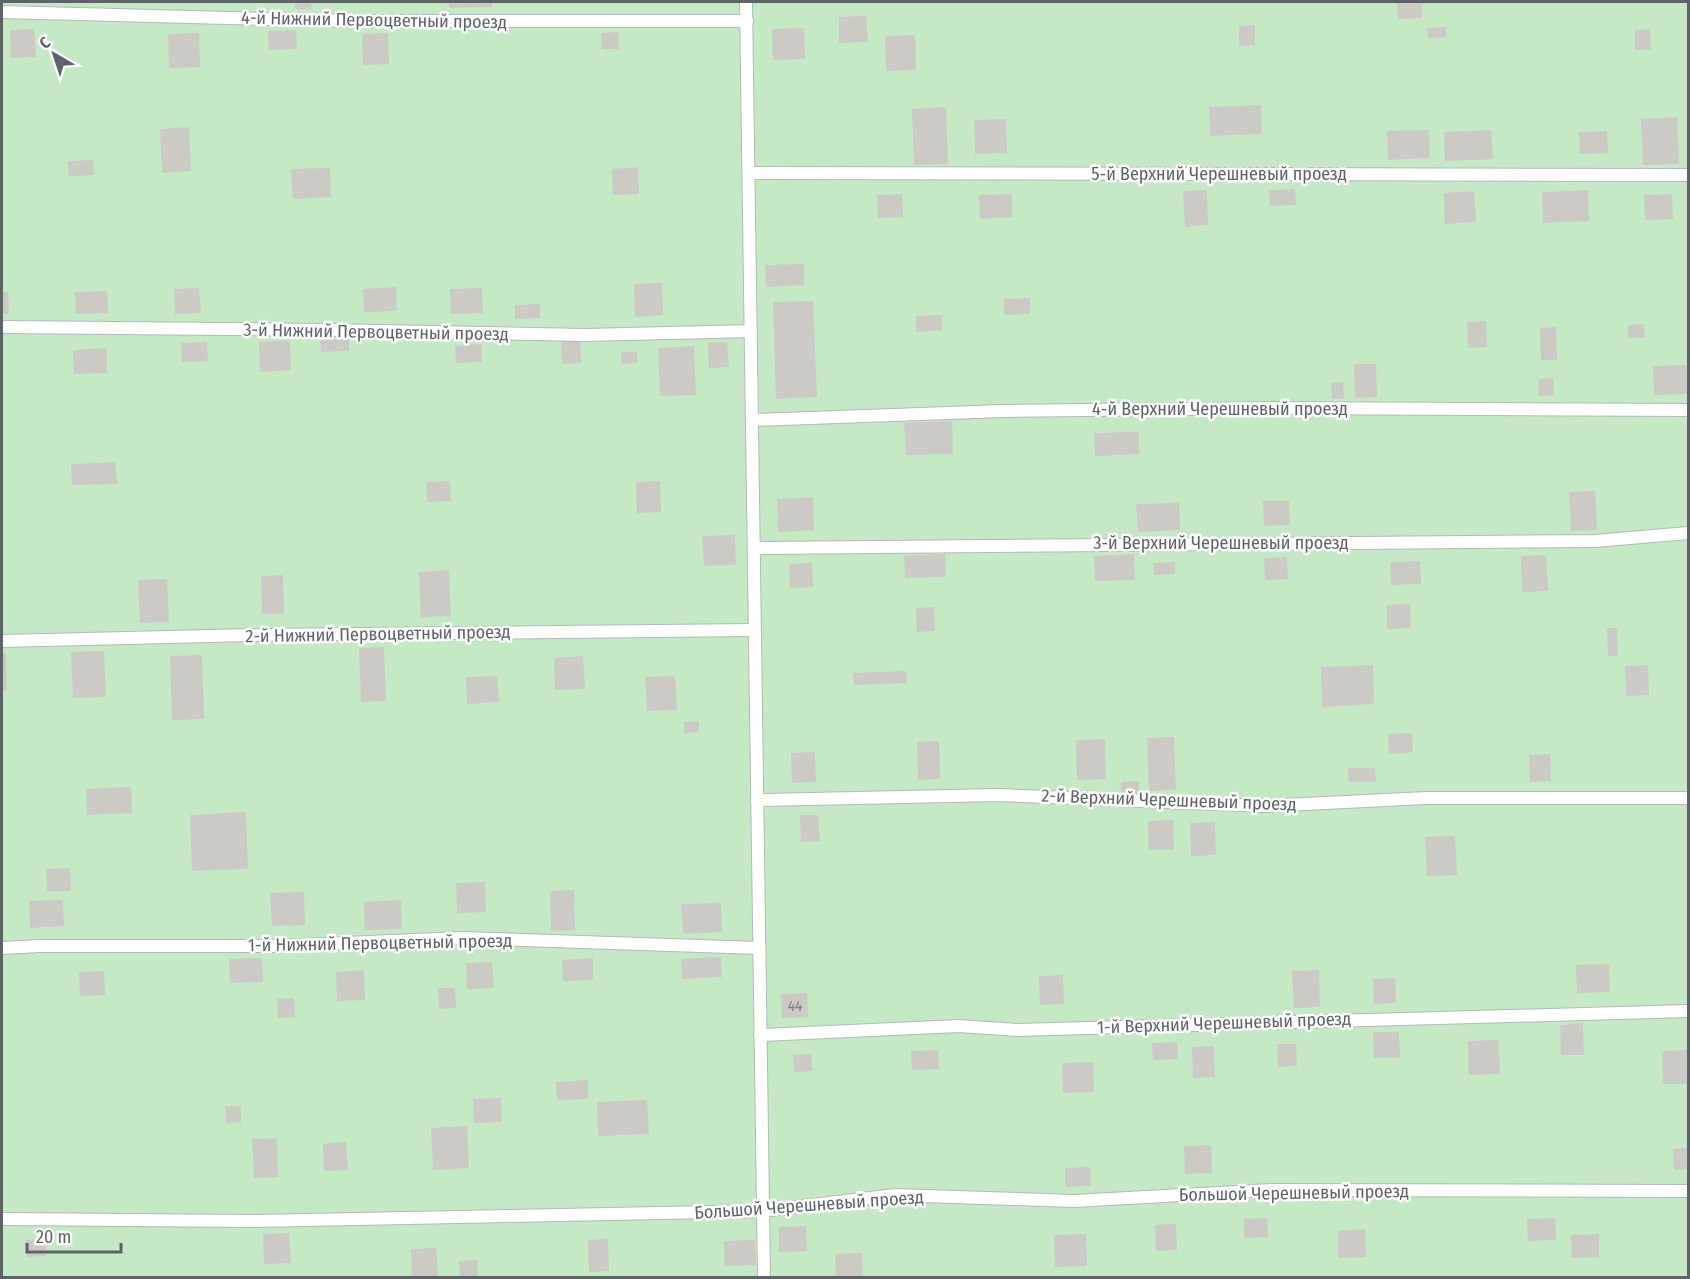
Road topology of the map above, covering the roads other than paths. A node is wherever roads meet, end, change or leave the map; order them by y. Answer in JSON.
{"nodes":[{"id":1,"x":747,"y":2,"type":"edge"},
{"id":2,"x":2,"y":12,"type":"edge"},
{"id":3,"x":747,"y":21,"type":"junction"},
{"id":4,"x":749,"y":173,"type":"junction"},
{"id":5,"x":1689,"y":175,"type":"edge"},
{"id":6,"x":2,"y":327,"type":"edge"},
{"id":7,"x":751,"y":331,"type":"junction"},
{"id":8,"x":1689,"y":410,"type":"edge"},
{"id":9,"x":752,"y":420,"type":"junction"},
{"id":10,"x":1689,"y":533,"type":"edge"},
{"id":11,"x":754,"y":548,"type":"junction"},
{"id":12,"x":755,"y":630,"type":"junction"},
{"id":13,"x":2,"y":641,"type":"edge"},
{"id":14,"x":1689,"y":798,"type":"edge"},
{"id":15,"x":757,"y":800,"type":"junction"},
{"id":16,"x":2,"y":948,"type":"edge"},
{"id":17,"x":759,"y":948,"type":"junction"},
{"id":18,"x":1689,"y":1011,"type":"edge"},
{"id":19,"x":760,"y":1035,"type":"junction"},
{"id":20,"x":1689,"y":1191,"type":"edge"},
{"id":21,"x":762,"y":1211,"type":"junction"},
{"id":22,"x":2,"y":1219,"type":"edge"},
{"id":23,"x":764,"y":1278,"type":"edge"}],
"edges":[{"from":1,"to":3,"type":"lane"},
{"from":2,"to":3,"type":"lane","name":"4-й Нижний Первоцветный проезд"},
{"from":3,"to":4,"type":"lane"},
{"from":4,"to":5,"type":"lane","name":"5-й Верхний Черешневый проезд"},
{"from":4,"to":7,"type":"lane"},
{"from":6,"to":7,"type":"lane","name":"3-й Нижний Первоцветный проезд"},
{"from":7,"to":9,"type":"lane"},
{"from":8,"to":9,"type":"lane","name":"4-й Верхний Черешневый проезд"},
{"from":9,"to":11,"type":"lane"},
{"from":10,"to":11,"type":"lane","name":"3-й Верхний Черешневый проезд"},
{"from":11,"to":12,"type":"lane"},
{"from":12,"to":13,"type":"lane","name":"2-й Нижний Первоцветный проезд"},
{"from":12,"to":15,"type":"lane"},
{"from":14,"to":15,"type":"lane","name":"2-й Верхний Черешневый проезд"},
{"from":15,"to":17,"type":"lane"},
{"from":16,"to":17,"type":"lane","name":"1-й Нижний Первоцветный проезд"},
{"from":17,"to":19,"type":"lane"},
{"from":18,"to":19,"type":"lane","name":"1-й Верхний Черешневый проезд"},
{"from":19,"to":21,"type":"lane"},
{"from":20,"to":21,"type":"lane","name":"Большой Черешневый проезд"},
{"from":21,"to":22,"type":"lane","name":"Большой Черешневый проезд"},
{"from":21,"to":23,"type":"lane"}]}
